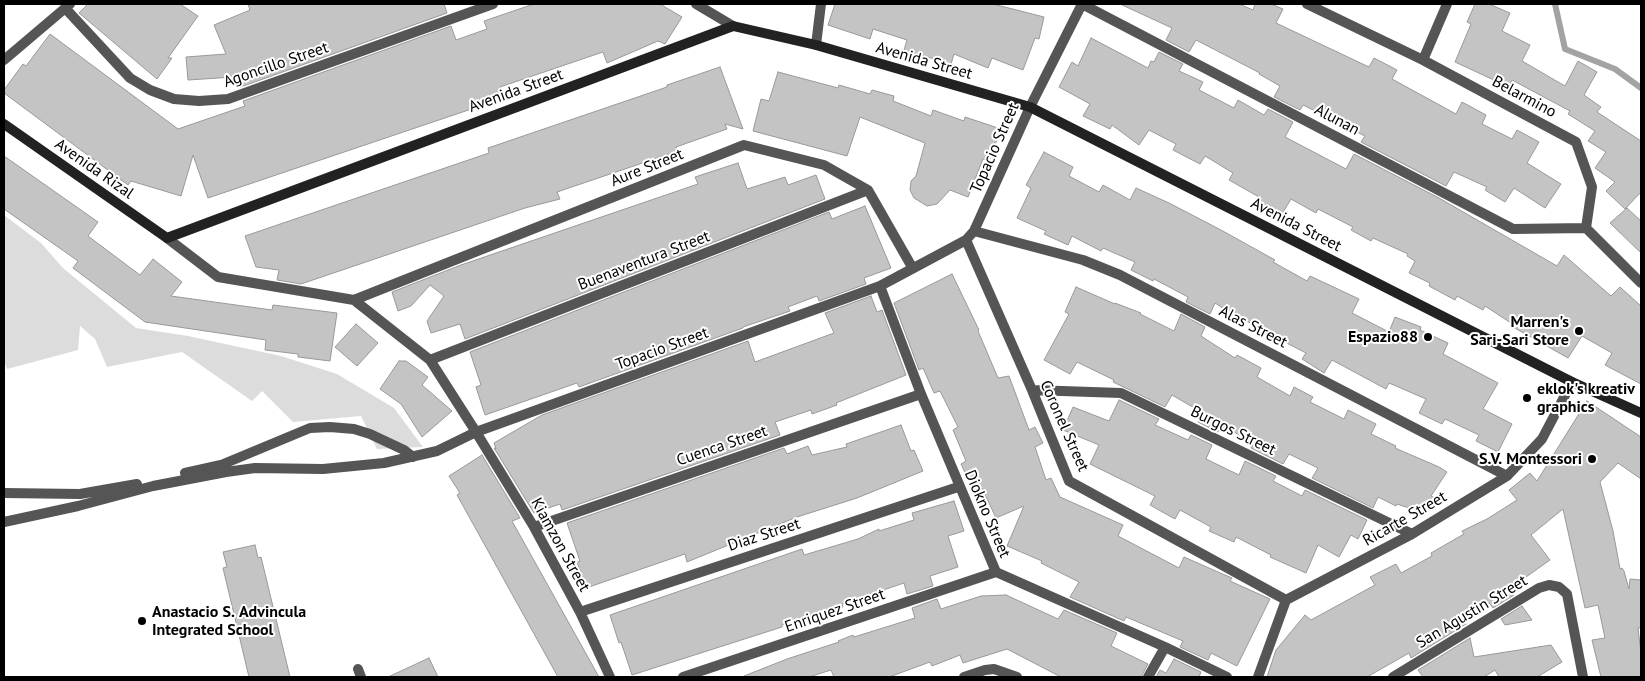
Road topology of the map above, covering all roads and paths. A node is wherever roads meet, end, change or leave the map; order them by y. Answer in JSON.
{"nodes":[{"id":1,"x":492,"y":4,"type":"edge"},
{"id":2,"x":696,"y":4,"type":"edge"},
{"id":3,"x":821,"y":4,"type":"edge"},
{"id":4,"x":1082,"y":4,"type":"edge"},
{"id":5,"x":1307,"y":4,"type":"edge"},
{"id":6,"x":1447,"y":4,"type":"edge"},
{"id":7,"x":68,"y":6,"type":"edge"},
{"id":8,"x":732,"y":26,"type":"junction"},
{"id":9,"x":816,"y":45,"type":"junction"},
{"id":10,"x":4,"y":60,"type":"edge"},
{"id":11,"x":1423,"y":60,"type":"junction"},
{"id":12,"x":1030,"y":107,"type":"junction"},
{"id":13,"x":4,"y":124,"type":"edge"},
{"id":14,"x":868,"y":190,"type":"junction"},
{"id":15,"x":1586,"y":228,"type":"junction"},
{"id":16,"x":974,"y":231,"type":"junction"},
{"id":17,"x":167,"y":238,"type":"junction"},
{"id":18,"x":966,"y":240,"type":"junction"},
{"id":19,"x":912,"y":267,"type":"junction"},
{"id":20,"x":1641,"y":283,"type":"edge"},
{"id":21,"x":880,"y":286,"type":"junction"},
{"id":22,"x":354,"y":300,"type":"junction"},
{"id":23,"x":430,"y":360,"type":"junction"},
{"id":24,"x":1572,"y":382,"type":"junction"},
{"id":25,"x":1032,"y":390,"type":"junction"},
{"id":26,"x":921,"y":394,"type":"junction"},
{"id":27,"x":1641,"y":413,"type":"edge"},
{"id":28,"x":476,"y":432,"type":"junction"},
{"id":29,"x":414,"y":456,"type":"junction"},
{"id":30,"x":1507,"y":476,"type":"junction"},
{"id":31,"x":958,"y":487,"type":"junction"},
{"id":32,"x":4,"y":493,"type":"edge"},
{"id":33,"x":4,"y":522,"type":"edge"},
{"id":34,"x":534,"y":527,"type":"junction"},
{"id":35,"x":1412,"y":534,"type":"junction"},
{"id":36,"x":996,"y":572,"type":"junction"},
{"id":37,"x":1286,"y":600,"type":"junction"},
{"id":38,"x":580,"y":612,"type":"junction"},
{"id":39,"x":1165,"y":647,"type":"junction"},
{"id":40,"x":1580,"y":675,"type":"edge"},
{"id":41,"x":610,"y":677,"type":"edge"},
{"id":42,"x":683,"y":677,"type":"edge"},
{"id":43,"x":964,"y":677,"type":"edge"},
{"id":44,"x":1017,"y":677,"type":"edge"},
{"id":45,"x":1148,"y":677,"type":"edge"},
{"id":46,"x":1227,"y":677,"type":"edge"},
{"id":47,"x":1258,"y":677,"type":"edge"},
{"id":48,"x":1393,"y":677,"type":"edge"}],
"edges":[{"from":1,"to":7,"type":"street","name":"Agoncillo Street"},
{"from":2,"to":8,"type":"street"},
{"from":3,"to":9,"type":"street"},
{"from":4,"to":12,"type":"street","name":"Topacio Street"},
{"from":4,"to":15,"type":"street","name":"Alunan"},
{"from":5,"to":11,"type":"street","name":"Belarmino"},
{"from":6,"to":11,"type":"street"},
{"from":7,"to":10,"type":"street"},
{"from":8,"to":9,"type":"street","name":"Avenida Street"},
{"from":8,"to":17,"type":"street","name":"Avenida Street"},
{"from":9,"to":12,"type":"street","name":"Avenida Street"},
{"from":11,"to":15,"type":"street","name":"Belarmino"},
{"from":12,"to":16,"type":"street","name":"Topacio Street"},
{"from":12,"to":24,"type":"street","name":"Avenida Street"},
{"from":13,"to":17,"type":"street","name":"Avenida Rizal"},
{"from":14,"to":19,"type":"street"},
{"from":14,"to":22,"type":"street","name":"Aure Street"},
{"from":14,"to":23,"type":"street","name":"Buenaventura Street"},
{"from":15,"to":20,"type":"street"},
{"from":16,"to":18,"type":"street","name":"Topacio Street"},
{"from":16,"to":30,"type":"street","name":"Alas Street"},
{"from":17,"to":22,"type":"street"},
{"from":18,"to":19,"type":"street","name":"Topacio Street"},
{"from":18,"to":25,"type":"street","name":"Coronel Street"},
{"from":19,"to":21,"type":"street","name":"Topacio Street"},
{"from":21,"to":26,"type":"street","name":"Diokno Street"},
{"from":21,"to":28,"type":"street","name":"Topacio Street"},
{"from":22,"to":23,"type":"street"},
{"from":23,"to":28,"type":"street"},
{"from":24,"to":27,"type":"street","name":"Avenida Street"},
{"from":24,"to":30,"type":"street","name":"Ricarte Street"},
{"from":25,"to":35,"type":"street","name":"Burgos Street"},
{"from":25,"to":37,"type":"street","name":"Coronel Street"},
{"from":26,"to":31,"type":"street","name":"Diokno Street"},
{"from":26,"to":34,"type":"street","name":"Cuenca Street"},
{"from":28,"to":29,"type":"street","name":"Topacio Street"},
{"from":28,"to":34,"type":"street","name":"Kiamzon Street"},
{"from":29,"to":32,"type":"street"},
{"from":29,"to":33,"type":"street","name":"Topacio Street"},
{"from":30,"to":35,"type":"street","name":"Ricarte Street"},
{"from":31,"to":36,"type":"street","name":"Diokno Street"},
{"from":31,"to":38,"type":"street","name":"Diaz Street"},
{"from":34,"to":38,"type":"street","name":"Kiamzon Street"},
{"from":35,"to":37,"type":"street","name":"Ricarte Street"},
{"from":36,"to":39,"type":"street","name":"Diokno Street"},
{"from":36,"to":42,"type":"street","name":"Enriquez Street"},
{"from":37,"to":47,"type":"street"},
{"from":38,"to":41,"type":"street","name":"Kiamzon Street"},
{"from":39,"to":45,"type":"street"},
{"from":39,"to":46,"type":"street","name":"Diokno Street"},
{"from":40,"to":48,"type":"street","name":"San Agustin Street"},
{"from":43,"to":44,"type":"street"}]}
